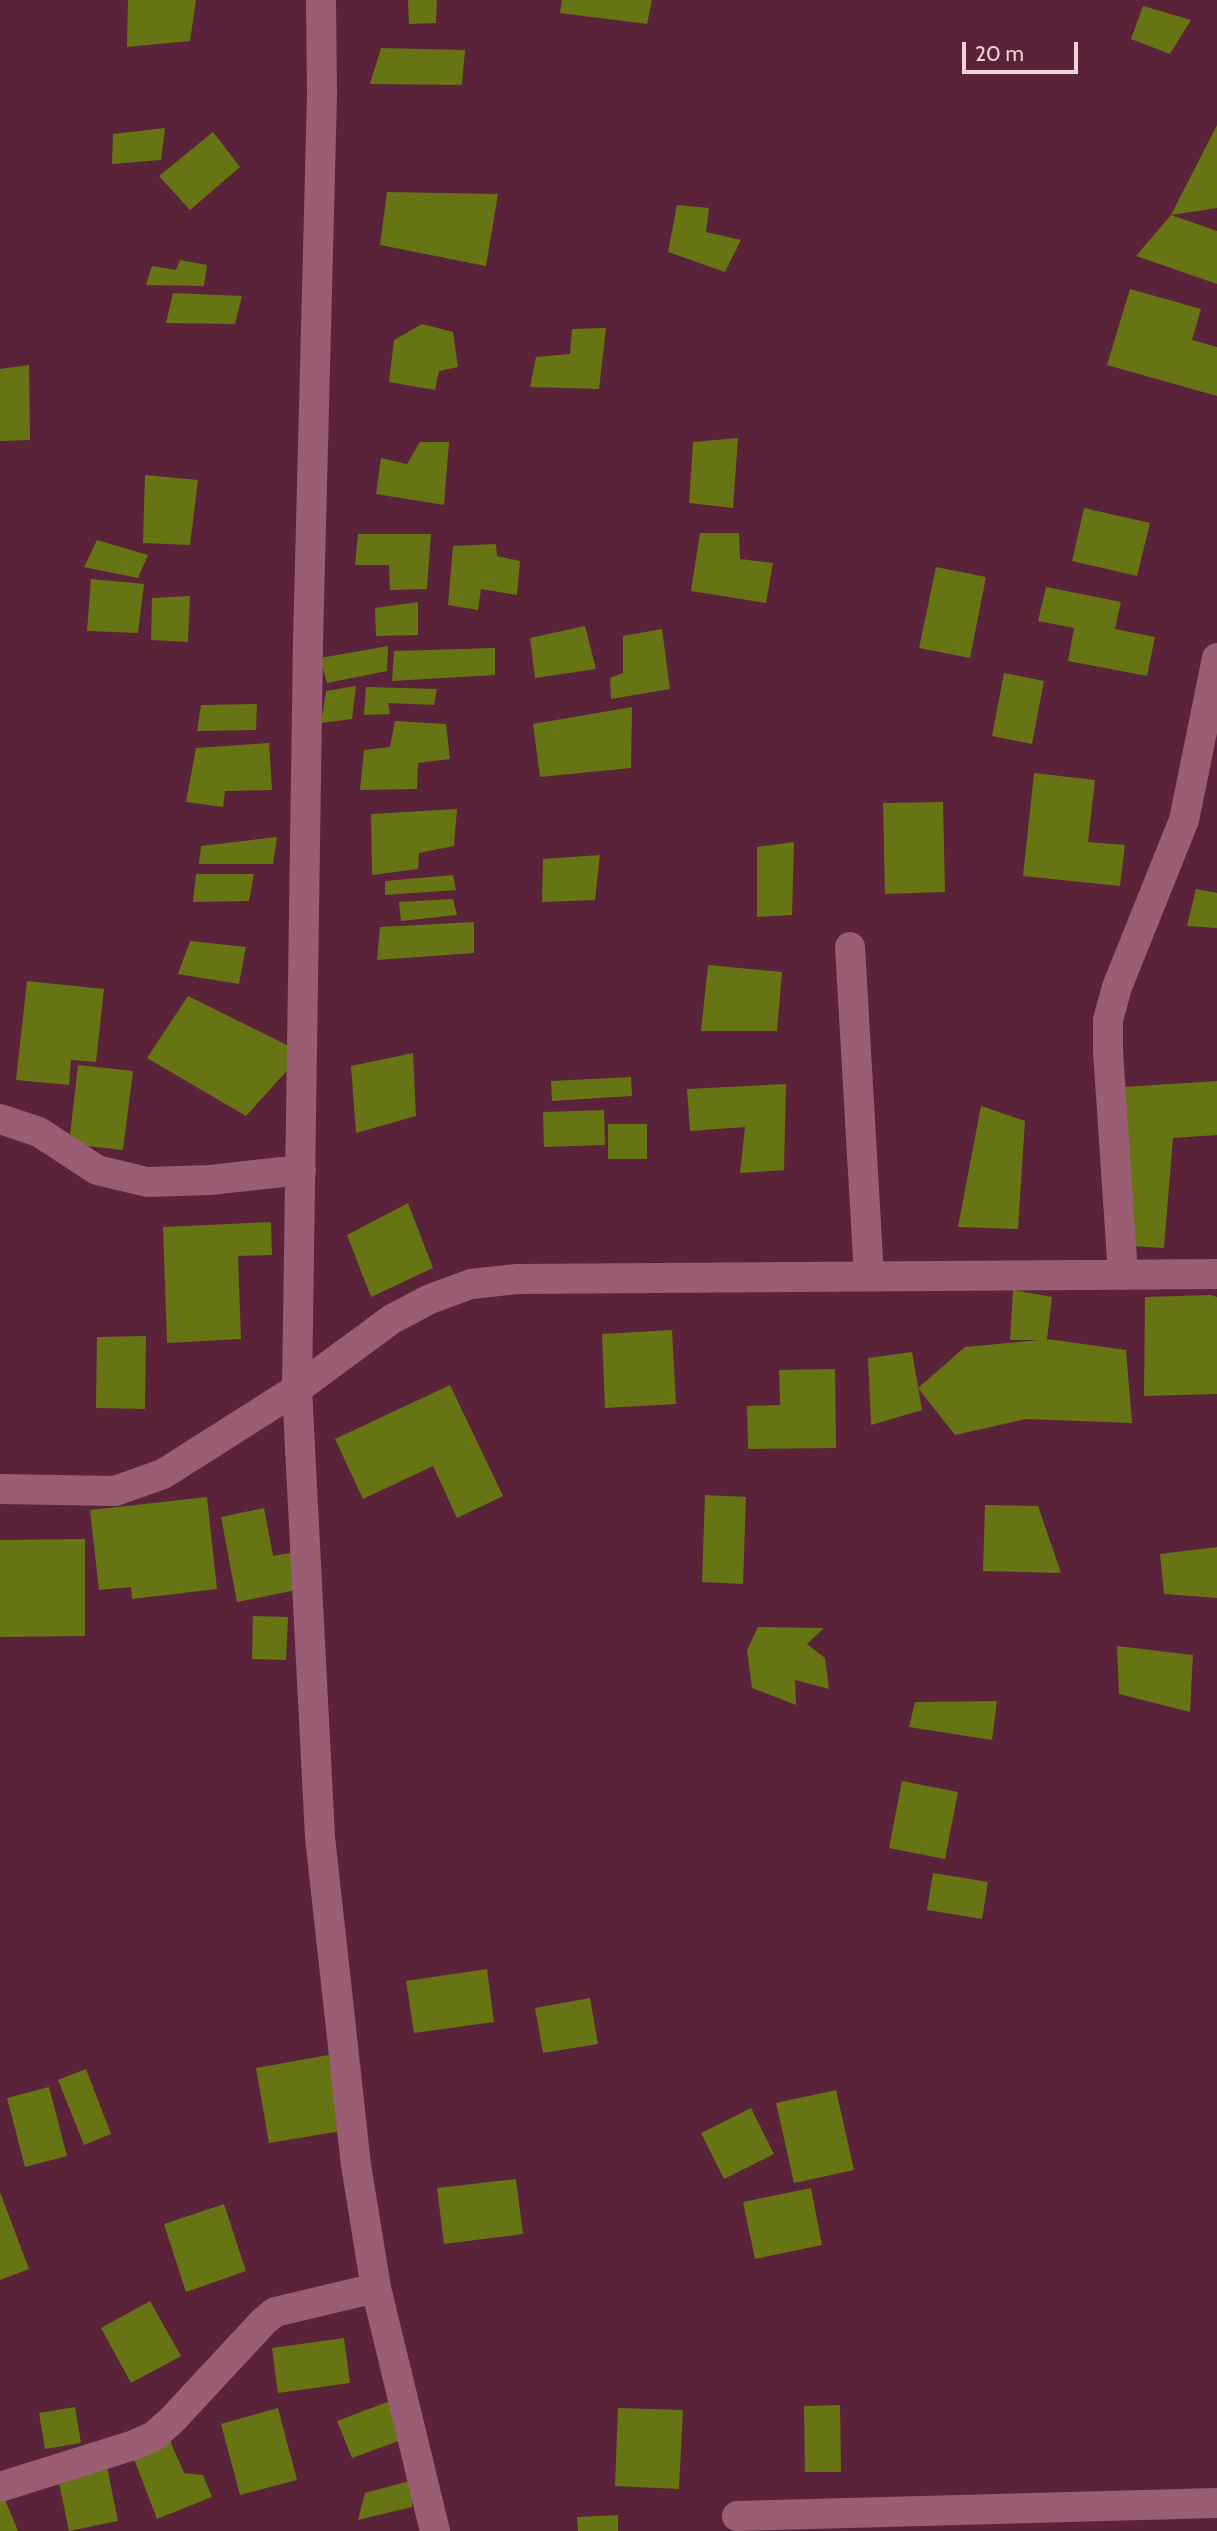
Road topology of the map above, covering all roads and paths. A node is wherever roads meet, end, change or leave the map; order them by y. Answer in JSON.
{"nodes":[{"id":1,"x":321,"y":0,"type":"edge"},
{"id":2,"x":1217,"y":658,"type":"edge"},
{"id":3,"x":850,"y":947,"type":"dead end"},
{"id":4,"x":0,"y":1119,"type":"edge"},
{"id":5,"x":301,"y":1170,"type":"junction"},
{"id":6,"x":1217,"y":1274,"type":"edge"},
{"id":7,"x":1122,"y":1275,"type":"junction"},
{"id":8,"x":869,"y":1276,"type":"junction"},
{"id":9,"x":297,"y":1389,"type":"junction"},
{"id":10,"x":0,"y":1489,"type":"edge"},
{"id":11,"x":376,"y":2288,"type":"junction"},
{"id":12,"x":0,"y":2487,"type":"edge"},
{"id":13,"x":1217,"y":2503,"type":"edge"},
{"id":14,"x":737,"y":2516,"type":"dead end"},
{"id":15,"x":435,"y":2531,"type":"edge"}],
"edges":[{"from":1,"to":5,"type":"street"},
{"from":2,"to":7,"type":"street"},
{"from":3,"to":8,"type":"street"},
{"from":4,"to":5,"type":"street"},
{"from":5,"to":9,"type":"street"},
{"from":6,"to":7,"type":"street"},
{"from":7,"to":8,"type":"street"},
{"from":8,"to":9,"type":"street"},
{"from":9,"to":10,"type":"street"},
{"from":9,"to":11,"type":"street"},
{"from":11,"to":12,"type":"street"},
{"from":11,"to":15,"type":"street"},
{"from":13,"to":14,"type":"street"}]}
